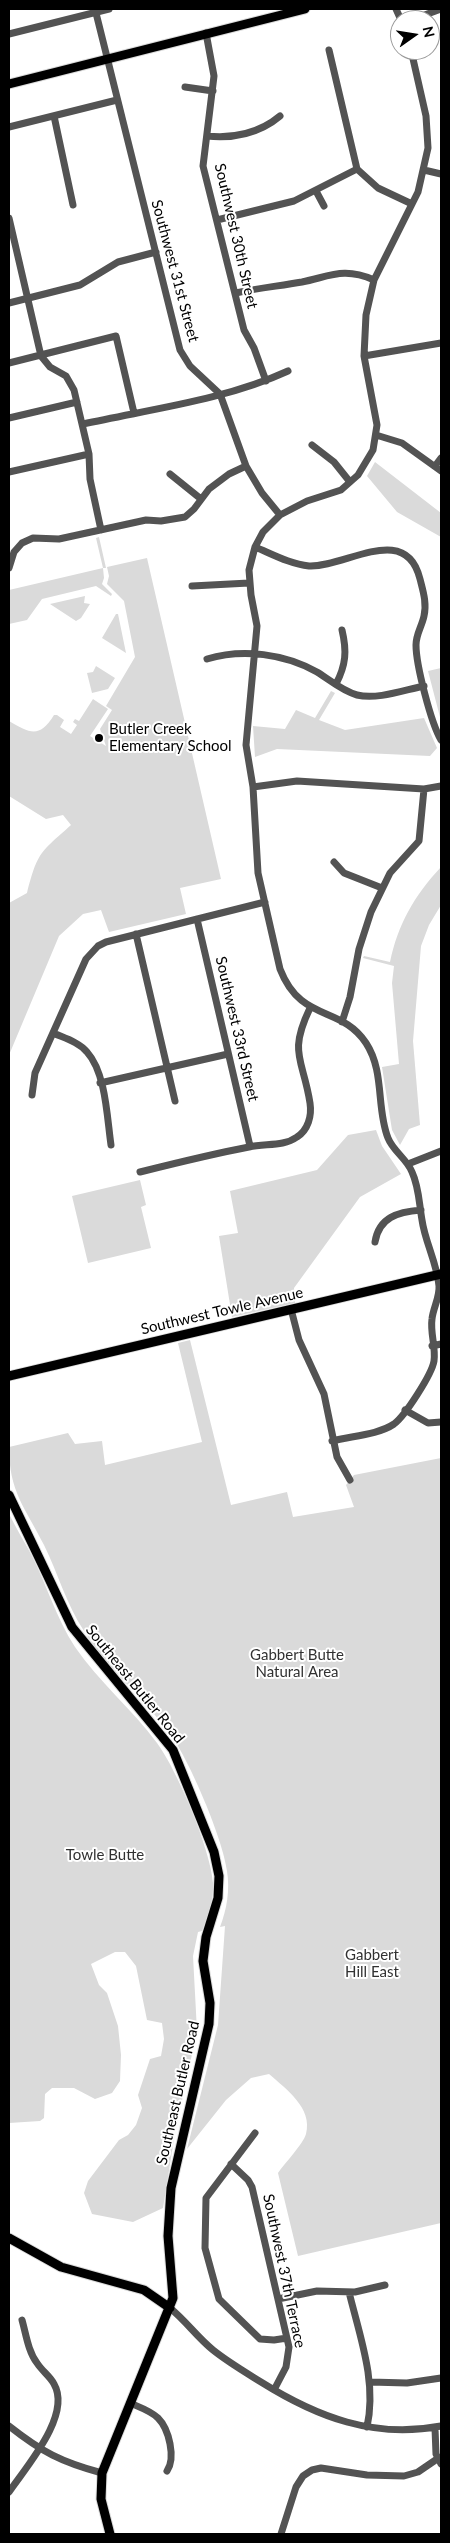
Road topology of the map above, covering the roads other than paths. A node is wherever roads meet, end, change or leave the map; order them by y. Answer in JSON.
{"nodes":[{"id":1,"x":109,"y":9,"type":"edge"},
{"id":2,"x":305,"y":9,"type":"edge"},
{"id":3,"x":95,"y":10,"type":"edge"},
{"id":4,"x":206,"y":33,"type":"junction"},
{"id":5,"x":9,"y":34,"type":"edge"},
{"id":6,"x":329,"y":50,"type":"dead end"},
{"id":7,"x":107,"y":58,"type":"junction"},
{"id":8,"x":413,"y":60,"type":"edge"},
{"id":9,"x":9,"y":84,"type":"edge"},
{"id":10,"x":185,"y":87,"type":"dead end"},
{"id":11,"x":214,"y":91,"type":"junction"},
{"id":12,"x":117,"y":100,"type":"junction"},
{"id":13,"x":54,"y":116,"type":"junction"},
{"id":14,"x":280,"y":116,"type":"dead end"},
{"id":15,"x":9,"y":127,"type":"edge"},
{"id":16,"x":207,"y":136,"type":"junction"},
{"id":17,"x":357,"y":169,"type":"junction"},
{"id":18,"x":424,"y":170,"type":"junction"},
{"id":19,"x":441,"y":174,"type":"edge"},
{"id":20,"x":316,"y":192,"type":"junction"},
{"id":21,"x":412,"y":204,"type":"junction"},
{"id":22,"x":73,"y":206,"type":"dead end"},
{"id":23,"x":324,"y":206,"type":"dead end"},
{"id":24,"x":9,"y":218,"type":"edge"},
{"id":25,"x":217,"y":220,"type":"junction"},
{"id":26,"x":156,"y":252,"type":"junction"},
{"id":27,"x":374,"y":280,"type":"junction"},
{"id":28,"x":236,"y":293,"type":"junction"},
{"id":29,"x":27,"y":299,"type":"junction"},
{"id":30,"x":9,"y":303,"type":"edge"},
{"id":31,"x":441,"y":343,"type":"edge"},
{"id":32,"x":41,"y":356,"type":"junction"},
{"id":33,"x":364,"y":356,"type":"junction"},
{"id":34,"x":9,"y":363,"type":"edge"},
{"id":35,"x":288,"y":371,"type":"dead end"},
{"id":36,"x":266,"y":381,"type":"junction"},
{"id":37,"x":220,"y":394,"type":"junction"},
{"id":38,"x":77,"y":402,"type":"junction"},
{"id":39,"x":134,"y":413,"type":"junction"},
{"id":40,"x":9,"y":418,"type":"edge"},
{"id":41,"x":83,"y":424,"type":"junction"},
{"id":42,"x":376,"y":435,"type":"junction"},
{"id":43,"x":312,"y":445,"type":"dead end"},
{"id":44,"x":90,"y":454,"type":"junction"},
{"id":45,"x":441,"y":458,"type":"edge"},
{"id":46,"x":246,"y":466,"type":"junction"},
{"id":47,"x":435,"y":466,"type":"junction"},
{"id":48,"x":441,"y":471,"type":"edge"},
{"id":49,"x":9,"y":472,"type":"edge"},
{"id":50,"x":170,"y":474,"type":"dead end"},
{"id":51,"x":350,"y":482,"type":"junction"},
{"id":52,"x":201,"y":499,"type":"junction"},
{"id":53,"x":280,"y":515,"type":"junction"},
{"id":54,"x":101,"y":530,"type":"junction"},
{"id":55,"x":255,"y":547,"type":"junction"},
{"id":56,"x":9,"y":568,"type":"edge"},
{"id":57,"x":249,"y":583,"type":"junction"},
{"id":58,"x":192,"y":586,"type":"dead end"},
{"id":59,"x":342,"y":630,"type":"dead end"},
{"id":60,"x":254,"y":654,"type":"junction"},
{"id":61,"x":207,"y":659,"type":"dead end"},
{"id":62,"x":336,"y":684,"type":"junction"},
{"id":63,"x":424,"y":686,"type":"junction"},
{"id":64,"x":441,"y":740,"type":"edge"},
{"id":65,"x":441,"y":786,"type":"edge"},
{"id":66,"x":253,"y":787,"type":"junction"},
{"id":67,"x":424,"y":789,"type":"junction"},
{"id":68,"x":334,"y":862,"type":"dead end"},
{"id":69,"x":382,"y":888,"type":"junction"},
{"id":70,"x":265,"y":902,"type":"junction"},
{"id":71,"x":197,"y":919,"type":"junction"},
{"id":72,"x":136,"y":934,"type":"junction"},
{"id":73,"x":310,"y":1008,"type":"junction"},
{"id":74,"x":342,"y":1022,"type":"junction"},
{"id":75,"x":53,"y":1033,"type":"junction"},
{"id":76,"x":228,"y":1054,"type":"junction"},
{"id":77,"x":167,"y":1068,"type":"junction"},
{"id":78,"x":100,"y":1083,"type":"junction"},
{"id":79,"x":32,"y":1095,"type":"dead end"},
{"id":80,"x":175,"y":1101,"type":"dead end"},
{"id":81,"x":111,"y":1145,"type":"dead end"},
{"id":82,"x":250,"y":1146,"type":"junction"},
{"id":83,"x":441,"y":1151,"type":"edge"},
{"id":84,"x":408,"y":1164,"type":"junction"},
{"id":85,"x":140,"y":1172,"type":"dead end"},
{"id":86,"x":421,"y":1210,"type":"junction"},
{"id":87,"x":375,"y":1242,"type":"dead end"},
{"id":88,"x":439,"y":1274,"type":"edge"},
{"id":89,"x":291,"y":1309,"type":"junction"},
{"id":90,"x":441,"y":1344,"type":"edge"},
{"id":91,"x":432,"y":1346,"type":"junction"},
{"id":92,"x":9,"y":1376,"type":"edge"},
{"id":93,"x":405,"y":1410,"type":"junction"},
{"id":94,"x":441,"y":1422,"type":"edge"},
{"id":95,"x":332,"y":1441,"type":"junction"},
{"id":96,"x":350,"y":1480,"type":"dead end"},
{"id":97,"x":9,"y":1495,"type":"edge"},
{"id":98,"x":254,"y":2132,"type":"dead end"},
{"id":99,"x":231,"y":2164,"type":"junction"},
{"id":100,"x":9,"y":2238,"type":"edge"},
{"id":101,"x":385,"y":2285,"type":"dead end"},
{"id":102,"x":349,"y":2292,"type":"junction"},
{"id":103,"x":278,"y":2299,"type":"junction"},
{"id":104,"x":170,"y":2308,"type":"junction"},
{"id":105,"x":22,"y":2320,"type":"dead end"},
{"id":106,"x":287,"y":2338,"type":"junction"},
{"id":107,"x":441,"y":2378,"type":"edge"},
{"id":108,"x":370,"y":2382,"type":"junction"},
{"id":109,"x":274,"y":2390,"type":"junction"},
{"id":110,"x":130,"y":2403,"type":"junction"},
{"id":111,"x":9,"y":2426,"type":"edge"},
{"id":112,"x":438,"y":2427,"type":"edge"},
{"id":113,"x":367,"y":2428,"type":"junction"},
{"id":114,"x":38,"y":2448,"type":"junction"},
{"id":115,"x":439,"y":2462,"type":"edge"},
{"id":116,"x":167,"y":2471,"type":"dead end"},
{"id":117,"x":102,"y":2473,"type":"junction"},
{"id":118,"x":9,"y":2492,"type":"edge"},
{"id":119,"x":110,"y":2534,"type":"edge"},
{"id":120,"x":281,"y":2534,"type":"edge"}],
"edges":[{"from":1,"to":3,"type":"street"},
{"from":2,"to":4,"type":"main road"},
{"from":3,"to":5,"type":"street"},
{"from":3,"to":7,"type":"street","name":"Southwest 31st Street"},
{"from":4,"to":7,"type":"main road"},
{"from":4,"to":11,"type":"street","name":"Southwest 30th Street"},
{"from":6,"to":17,"type":"street"},
{"from":7,"to":9,"type":"main road"},
{"from":7,"to":12,"type":"street","name":"Southwest 31st Street"},
{"from":8,"to":18,"type":"street"},
{"from":10,"to":11,"type":"street"},
{"from":11,"to":16,"type":"street","name":"Southwest 30th Street"},
{"from":12,"to":13,"type":"street"},
{"from":12,"to":26,"type":"street","name":"Southwest 31st Street"},
{"from":13,"to":15,"type":"street"},
{"from":13,"to":22,"type":"street"},
{"from":14,"to":16,"type":"street"},
{"from":16,"to":25,"type":"street","name":"Southwest 30th Street"},
{"from":17,"to":20,"type":"street"},
{"from":17,"to":21,"type":"street"},
{"from":18,"to":19,"type":"street"},
{"from":18,"to":21,"type":"street"},
{"from":20,"to":23,"type":"street"},
{"from":20,"to":25,"type":"street"},
{"from":21,"to":27,"type":"street"},
{"from":24,"to":29,"type":"street"},
{"from":25,"to":28,"type":"street","name":"Southwest 30th Street"},
{"from":26,"to":29,"type":"street"},
{"from":26,"to":37,"type":"street","name":"Southwest 31st Street"},
{"from":27,"to":28,"type":"street"},
{"from":27,"to":33,"type":"street"},
{"from":28,"to":36,"type":"street","name":"Southwest 30th Street"},
{"from":29,"to":30,"type":"street"},
{"from":29,"to":32,"type":"street"},
{"from":31,"to":33,"type":"street"},
{"from":32,"to":34,"type":"street"},
{"from":32,"to":38,"type":"street"},
{"from":32,"to":39,"type":"street"},
{"from":33,"to":42,"type":"street"},
{"from":35,"to":36,"type":"street"},
{"from":36,"to":37,"type":"street"},
{"from":37,"to":39,"type":"street"},
{"from":37,"to":46,"type":"street","name":"Southwest 31st Street"},
{"from":38,"to":40,"type":"street"},
{"from":38,"to":41,"type":"street"},
{"from":39,"to":41,"type":"street"},
{"from":41,"to":44,"type":"street"},
{"from":42,"to":47,"type":"street"},
{"from":42,"to":51,"type":"street"},
{"from":43,"to":51,"type":"street"},
{"from":44,"to":49,"type":"street"},
{"from":44,"to":54,"type":"street"},
{"from":45,"to":47,"type":"street"},
{"from":46,"to":52,"type":"street"},
{"from":46,"to":53,"type":"street","name":"Southwest 31st Street"},
{"from":47,"to":48,"type":"street"},
{"from":50,"to":52,"type":"street"},
{"from":51,"to":53,"type":"street"},
{"from":52,"to":54,"type":"street"},
{"from":53,"to":55,"type":"street"},
{"from":54,"to":56,"type":"street"},
{"from":55,"to":57,"type":"street"},
{"from":55,"to":63,"type":"street"},
{"from":57,"to":58,"type":"street"},
{"from":57,"to":60,"type":"street"},
{"from":59,"to":62,"type":"street"},
{"from":60,"to":61,"type":"street"},
{"from":60,"to":62,"type":"street"},
{"from":60,"to":66,"type":"street"},
{"from":62,"to":63,"type":"street"},
{"from":63,"to":64,"type":"street"},
{"from":65,"to":67,"type":"street"},
{"from":66,"to":67,"type":"street"},
{"from":66,"to":70,"type":"street"},
{"from":67,"to":69,"type":"street"},
{"from":68,"to":69,"type":"street"},
{"from":69,"to":74,"type":"street"},
{"from":70,"to":71,"type":"street"},
{"from":70,"to":73,"type":"street"},
{"from":71,"to":72,"type":"street"},
{"from":71,"to":76,"type":"street","name":"Southwest 33rd Street"},
{"from":72,"to":75,"type":"street"},
{"from":72,"to":77,"type":"street"},
{"from":73,"to":74,"type":"street"},
{"from":73,"to":82,"type":"street"},
{"from":74,"to":84,"type":"street"},
{"from":75,"to":78,"type":"street"},
{"from":75,"to":79,"type":"street"},
{"from":76,"to":77,"type":"street"},
{"from":76,"to":82,"type":"street","name":"Southwest 33rd Street"},
{"from":77,"to":78,"type":"street"},
{"from":77,"to":80,"type":"street"},
{"from":78,"to":81,"type":"street"},
{"from":82,"to":85,"type":"street"},
{"from":83,"to":84,"type":"street"},
{"from":84,"to":86,"type":"street"},
{"from":86,"to":87,"type":"street"},
{"from":86,"to":88,"type":"street"},
{"from":88,"to":89,"type":"main road","name":"Southwest Towle Avenue"},
{"from":88,"to":91,"type":"street"},
{"from":89,"to":92,"type":"main road","name":"Southwest Towle Avenue"},
{"from":89,"to":95,"type":"street"},
{"from":90,"to":91,"type":"street"},
{"from":91,"to":93,"type":"street"},
{"from":93,"to":94,"type":"street"},
{"from":93,"to":95,"type":"street"},
{"from":95,"to":96,"type":"street"},
{"from":97,"to":104,"type":"main road","name":"Southeast Butler Road"},
{"from":98,"to":99,"type":"street"},
{"from":99,"to":103,"type":"street","name":"Southwest 37th Terrace"},
{"from":99,"to":106,"type":"street"},
{"from":100,"to":104,"type":"main road"},
{"from":101,"to":102,"type":"street"},
{"from":102,"to":103,"type":"street"},
{"from":102,"to":108,"type":"street"},
{"from":103,"to":106,"type":"street","name":"Southwest 37th Terrace"},
{"from":104,"to":109,"type":"street"},
{"from":104,"to":110,"type":"main road"},
{"from":105,"to":114,"type":"street"},
{"from":106,"to":109,"type":"street","name":"Southwest 37th Terrace"},
{"from":107,"to":108,"type":"street"},
{"from":108,"to":113,"type":"street"},
{"from":109,"to":113,"type":"street"},
{"from":110,"to":116,"type":"street"},
{"from":110,"to":117,"type":"main road"},
{"from":111,"to":114,"type":"street"},
{"from":112,"to":113,"type":"street"},
{"from":112,"to":115,"type":"street"},
{"from":114,"to":117,"type":"street"},
{"from":114,"to":118,"type":"street"},
{"from":115,"to":120,"type":"street"},
{"from":117,"to":119,"type":"main road"}]}
